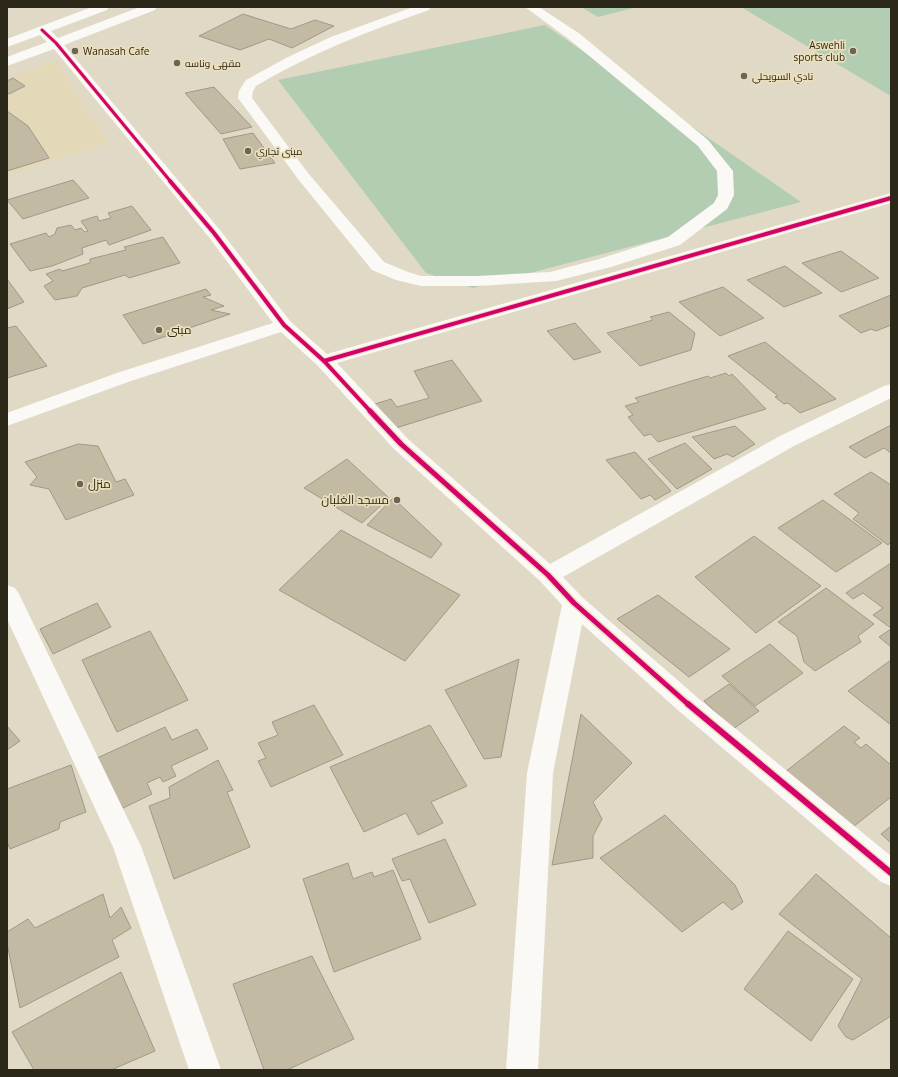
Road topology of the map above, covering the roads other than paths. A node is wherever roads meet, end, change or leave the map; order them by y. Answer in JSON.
{"nodes":[{"id":1,"x":103,"y":7,"type":"edge"},
{"id":2,"x":151,"y":7,"type":"edge"},
{"id":3,"x":425,"y":7,"type":"edge"},
{"id":4,"x":531,"y":7,"type":"edge"},
{"id":5,"x":49,"y":36,"type":"junction"},
{"id":6,"x":7,"y":43,"type":"edge"},
{"id":7,"x":7,"y":62,"type":"edge"},
{"id":8,"x":891,"y":198,"type":"edge"},
{"id":9,"x":284,"y":325,"type":"junction"},
{"id":10,"x":324,"y":361,"type":"junction"},
{"id":11,"x":891,"y":390,"type":"edge"},
{"id":12,"x":7,"y":420,"type":"edge"},
{"id":13,"x":548,"y":575,"type":"junction"},
{"id":14,"x":7,"y":594,"type":"edge"},
{"id":15,"x":574,"y":603,"type":"junction"},
{"id":16,"x":891,"y":873,"type":"edge"},
{"id":17,"x":205,"y":1070,"type":"edge"},
{"id":18,"x":522,"y":1070,"type":"edge"}],
"edges":[{"from":1,"to":5,"type":"street"},
{"from":2,"to":5,"type":"street"},
{"from":3,"to":4,"type":"street"},
{"from":5,"to":6,"type":"street"},
{"from":5,"to":7,"type":"street"},
{"from":5,"to":9,"type":"street"},
{"from":8,"to":10,"type":"street"},
{"from":9,"to":10,"type":"street"},
{"from":9,"to":12,"type":"street"},
{"from":10,"to":13,"type":"street"},
{"from":11,"to":13,"type":"street"},
{"from":13,"to":15,"type":"street"},
{"from":14,"to":17,"type":"street"},
{"from":15,"to":16,"type":"street"},
{"from":15,"to":18,"type":"street"}]}
